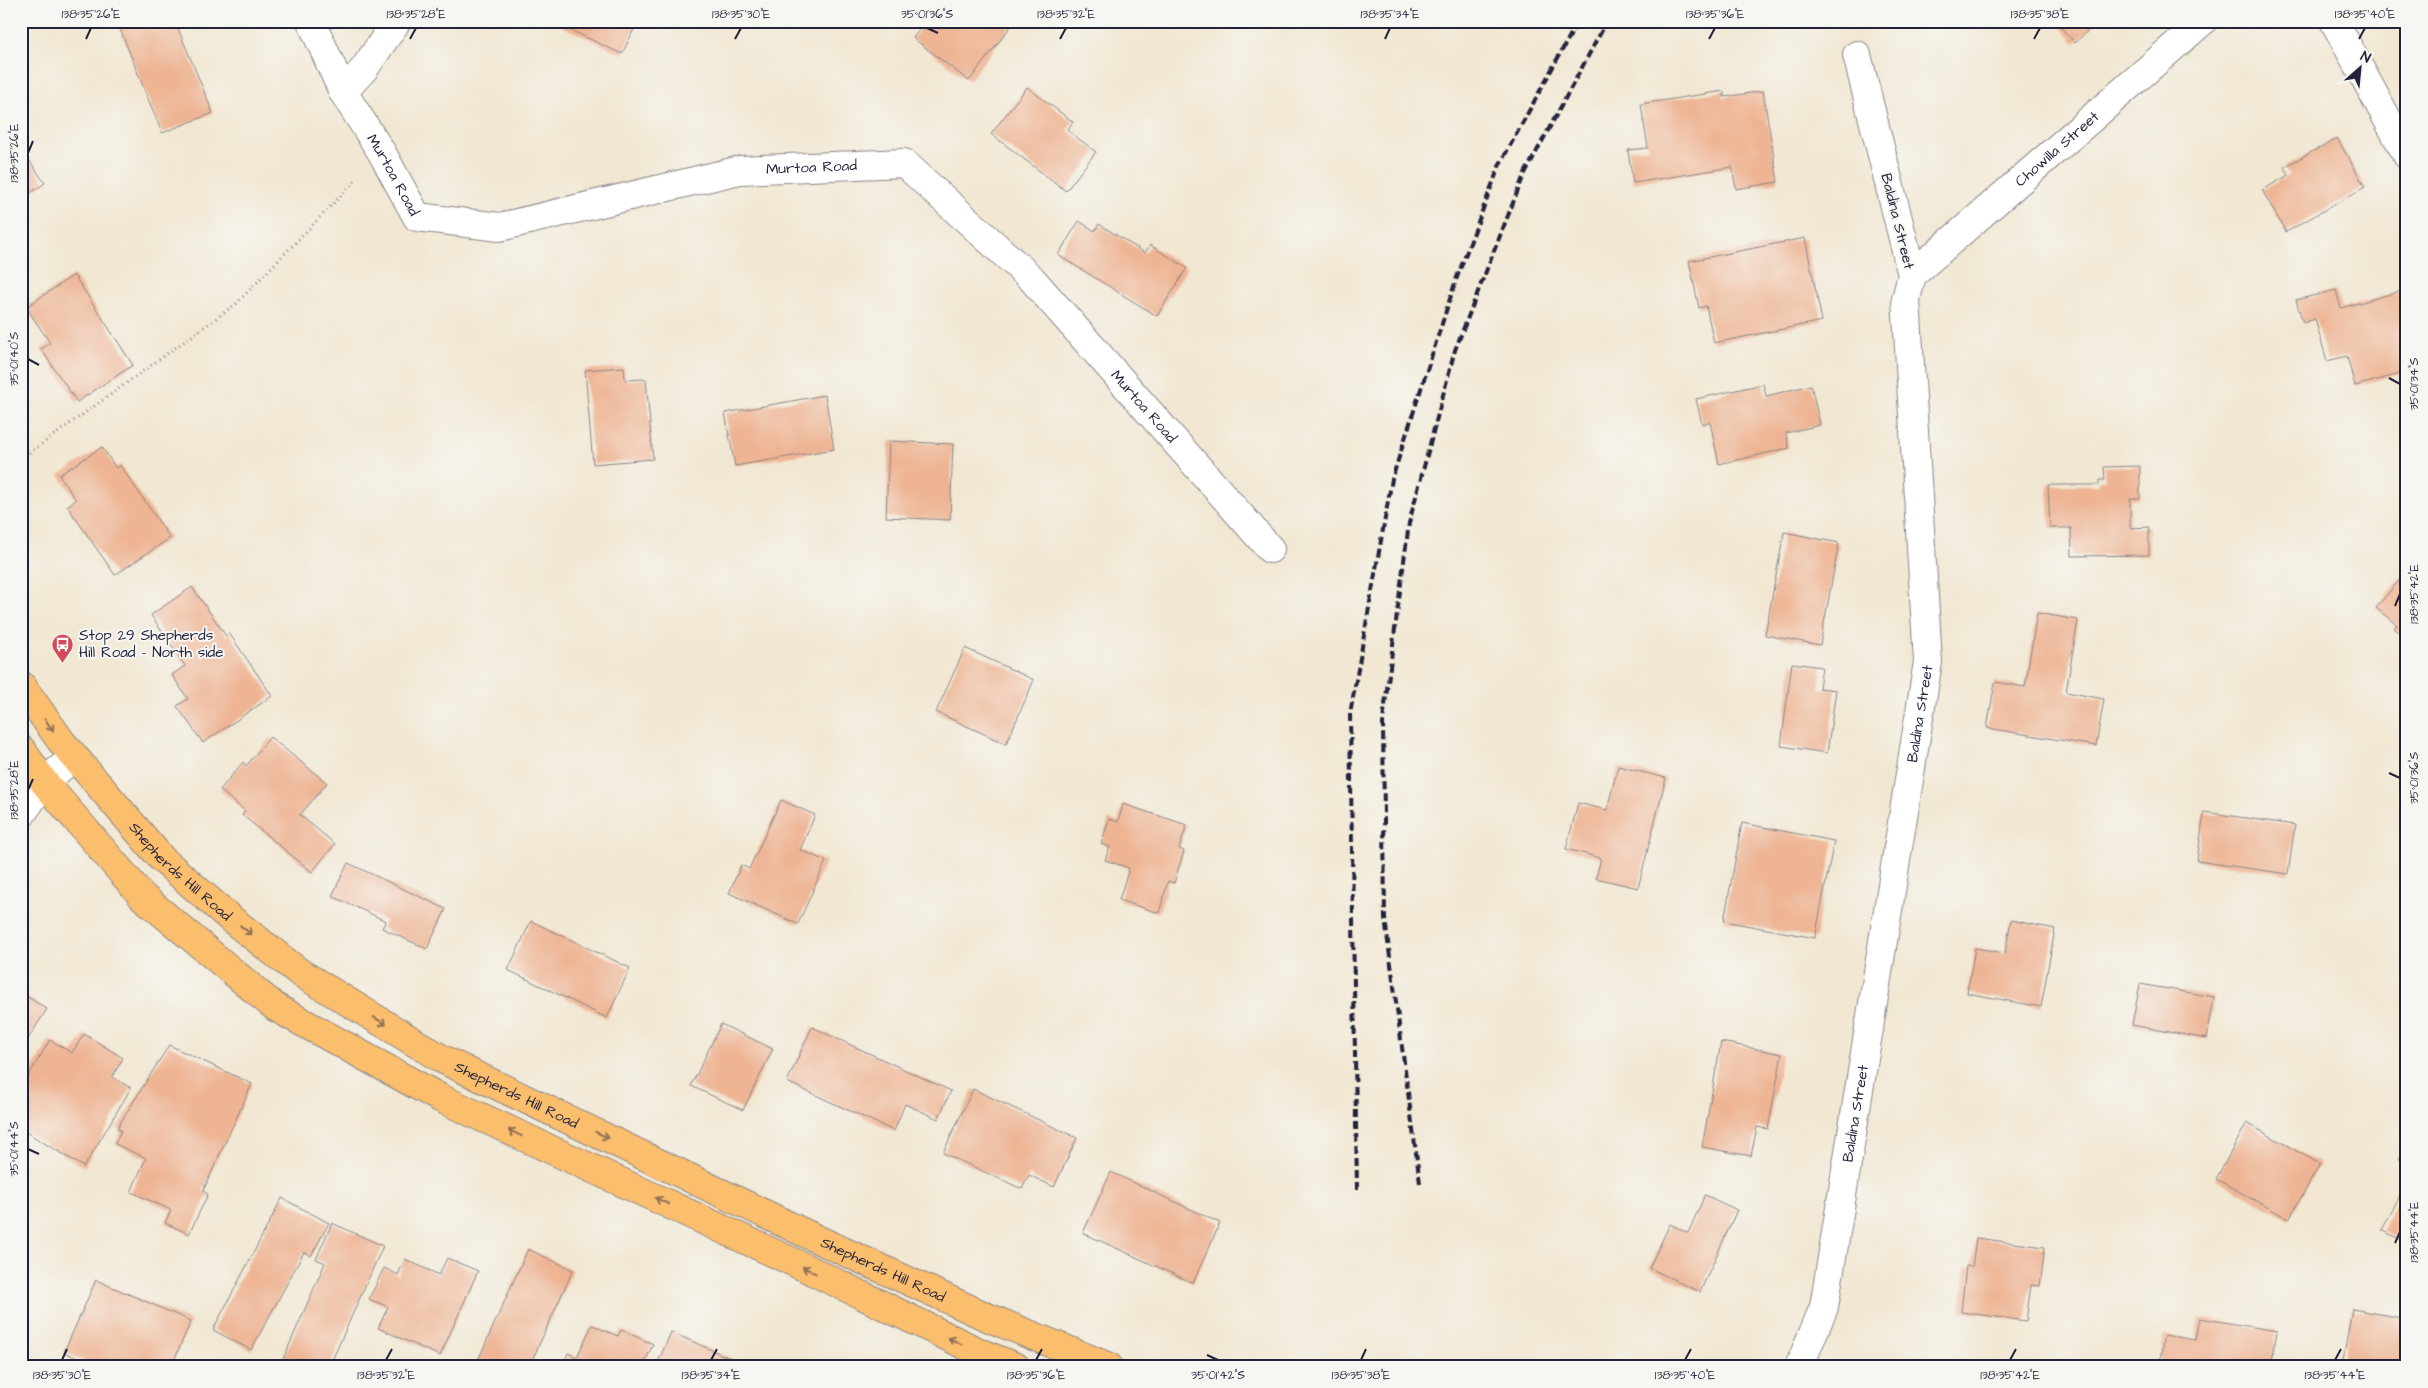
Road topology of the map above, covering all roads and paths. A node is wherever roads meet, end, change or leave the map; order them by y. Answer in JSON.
{"nodes":[{"id":1,"x":311,"y":21,"type":"edge"},
{"id":2,"x":397,"y":21,"type":"edge"},
{"id":3,"x":2203,"y":21,"type":"edge"},
{"id":4,"x":2334,"y":21,"type":"edge"},
{"id":5,"x":1857,"y":55,"type":"dead end"},
{"id":6,"x":343,"y":92,"type":"junction"},
{"id":7,"x":382,"y":153,"type":"junction"},
{"id":8,"x":2407,"y":155,"type":"edge"},
{"id":9,"x":1912,"y":275,"type":"junction"},
{"id":10,"x":21,"y":459,"type":"edge"},
{"id":11,"x":1270,"y":549,"type":"dead end"},
{"id":12,"x":21,"y":685,"type":"edge"},
{"id":13,"x":21,"y":749,"type":"edge"},
{"id":14,"x":74,"y":756,"type":"junction"},
{"id":15,"x":44,"y":782,"type":"junction"},
{"id":16,"x":21,"y":815,"type":"edge"},
{"id":17,"x":981,"y":1360,"type":"edge"},
{"id":18,"x":1016,"y":1367,"type":"edge"},
{"id":19,"x":1109,"y":1367,"type":"edge"},
{"id":20,"x":1799,"y":1367,"type":"edge"}],
"edges":[{"from":1,"to":6,"type":"street","name":"Murtoa Road"},
{"from":2,"to":6,"type":"street"},
{"from":3,"to":9,"type":"street","name":"Chowilla Street"},
{"from":4,"to":8,"type":"street"},
{"from":5,"to":9,"type":"street","name":"Baldina Street"},
{"from":6,"to":7,"type":"street","name":"Murtoa Road"},
{"from":7,"to":10,"type":"path"},
{"from":7,"to":11,"type":"street","name":"Murtoa Road"},
{"from":9,"to":20,"type":"street","name":"Baldina Street"},
{"from":12,"to":14,"type":"main road","name":"Shepherds Hill Road","one_way":true},
{"from":13,"to":15,"type":"main road","name":"Shepherds Hill Road"},
{"from":14,"to":15,"type":"street"},
{"from":14,"to":19,"type":"main road","name":"Shepherds Hill Road","one_way":true},
{"from":15,"to":16,"type":"street"},
{"from":17,"to":15,"type":"main road","name":"Shepherds Hill Road","one_way":true},
{"from":17,"to":18,"type":"main road","name":"Shepherds Hill Road"}]}
